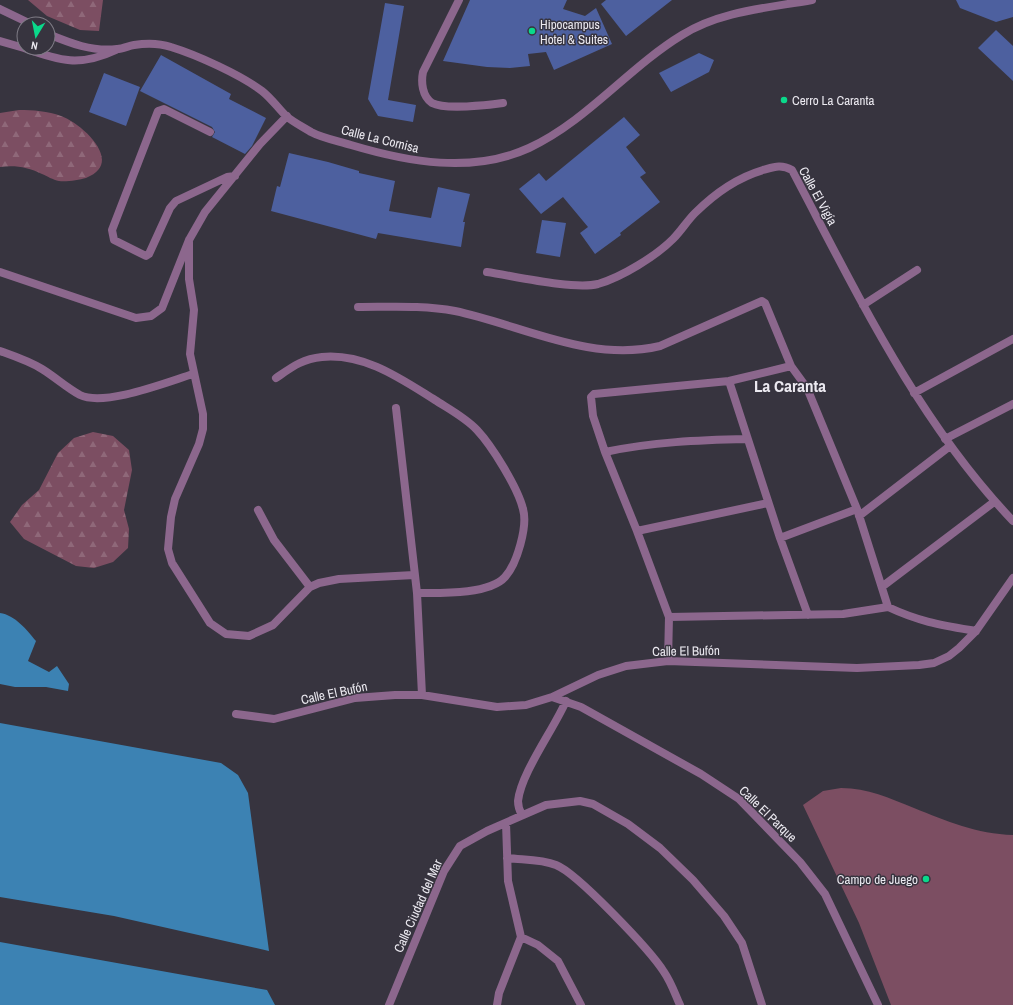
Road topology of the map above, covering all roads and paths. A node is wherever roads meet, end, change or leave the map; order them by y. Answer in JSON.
{"nodes":[{"id":1,"x":459,"y":0,"type":"edge"},
{"id":2,"x":812,"y":0,"type":"edge"},
{"id":3,"x":0,"y":9,"type":"edge"},
{"id":4,"x":16,"y":17,"type":"edge"},
{"id":5,"x":56,"y":37,"type":"edge"},
{"id":6,"x":0,"y":40,"type":"edge"},
{"id":7,"x":16,"y":45,"type":"edge"},
{"id":8,"x":118,"y":50,"type":"junction"},
{"id":9,"x":48,"y":56,"type":"edge"},
{"id":10,"x":503,"y":103,"type":"dead end"},
{"id":11,"x":286,"y":116,"type":"junction"},
{"id":12,"x":210,"y":132,"type":"dead end"},
{"id":13,"x":235,"y":176,"type":"junction"},
{"id":14,"x":189,"y":240,"type":"junction"},
{"id":15,"x":917,"y":270,"type":"dead end"},
{"id":16,"x":0,"y":272,"type":"edge"},
{"id":17,"x":486,"y":272,"type":"dead end"},
{"id":18,"x":863,"y":304,"type":"junction"},
{"id":19,"x":358,"y":307,"type":"dead end"},
{"id":20,"x":1013,"y":340,"type":"edge"},
{"id":21,"x":0,"y":351,"type":"edge"},
{"id":22,"x":790,"y":366,"type":"junction"},
{"id":23,"x":193,"y":374,"type":"junction"},
{"id":24,"x":276,"y":378,"type":"dead end"},
{"id":25,"x":729,"y":381,"type":"junction"},
{"id":26,"x":914,"y":393,"type":"junction"},
{"id":27,"x":1013,"y":404,"type":"edge"},
{"id":28,"x":396,"y":408,"type":"dead end"},
{"id":29,"x":747,"y":439,"type":"junction"},
{"id":30,"x":948,"y":443,"type":"junction"},
{"id":31,"x":605,"y":452,"type":"junction"},
{"id":32,"x":994,"y":502,"type":"junction"},
{"id":33,"x":768,"y":503,"type":"junction"},
{"id":34,"x":258,"y":510,"type":"dead end"},
{"id":35,"x":858,"y":513,"type":"junction"},
{"id":36,"x":1013,"y":521,"type":"edge"},
{"id":37,"x":637,"y":531,"type":"junction"},
{"id":38,"x":780,"y":538,"type":"junction"},
{"id":39,"x":414,"y":574,"type":"junction"},
{"id":40,"x":1013,"y":578,"type":"edge"},
{"id":41,"x":883,"y":586,"type":"junction"},
{"id":42,"x":310,"y":587,"type":"junction"},
{"id":43,"x":417,"y":593,"type":"junction"},
{"id":44,"x":888,"y":607,"type":"junction"},
{"id":45,"x":808,"y":615,"type":"junction"},
{"id":46,"x":669,"y":617,"type":"junction"},
{"id":47,"x":976,"y":631,"type":"junction"},
{"id":48,"x":668,"y":660,"type":"junction"},
{"id":49,"x":422,"y":695,"type":"junction"},
{"id":50,"x":552,"y":697,"type":"junction"},
{"id":51,"x":566,"y":701,"type":"junction"},
{"id":52,"x":236,"y":714,"type":"dead end"},
{"id":53,"x":522,"y":815,"type":"junction"},
{"id":54,"x":506,"y":822,"type":"junction"},
{"id":55,"x":507,"y":858,"type":"junction"},
{"id":56,"x":521,"y":937,"type":"junction"},
{"id":57,"x":389,"y":1005,"type":"edge"},
{"id":58,"x":497,"y":1005,"type":"edge"},
{"id":59,"x":580,"y":1005,"type":"edge"},
{"id":60,"x":680,"y":1005,"type":"edge"},
{"id":61,"x":762,"y":1005,"type":"edge"},
{"id":62,"x":878,"y":1005,"type":"edge"}],
"edges":[{"from":1,"to":10,"type":"street"},
{"from":2,"to":11,"type":"street","name":"Calle La Cornisa"},
{"from":3,"to":4,"type":"street"},
{"from":5,"to":8,"type":"street","name":"Calle La Cornisa"},
{"from":6,"to":7,"type":"street"},
{"from":8,"to":9,"type":"street"},
{"from":8,"to":11,"type":"street","name":"Calle La Cornisa"},
{"from":11,"to":13,"type":"street"},
{"from":12,"to":13,"type":"street"},
{"from":13,"to":14,"type":"street"},
{"from":14,"to":16,"type":"street"},
{"from":14,"to":23,"type":"street"},
{"from":15,"to":18,"type":"street"},
{"from":17,"to":18,"type":"street","name":"Calle El Vigía"},
{"from":18,"to":26,"type":"street","name":"Calle El Vigía"},
{"from":19,"to":22,"type":"street"},
{"from":20,"to":26,"type":"street"},
{"from":21,"to":23,"type":"street"},
{"from":22,"to":25,"type":"street"},
{"from":22,"to":35,"type":"street"},
{"from":23,"to":42,"type":"street"},
{"from":24,"to":43,"type":"street"},
{"from":25,"to":29,"type":"street"},
{"from":25,"to":31,"type":"street"},
{"from":26,"to":30,"type":"street","name":"Calle El Vigía"},
{"from":27,"to":30,"type":"street"},
{"from":28,"to":39,"type":"street"},
{"from":29,"to":31,"type":"street"},
{"from":29,"to":33,"type":"street"},
{"from":30,"to":32,"type":"street","name":"Calle El Vigía"},
{"from":30,"to":35,"type":"street"},
{"from":31,"to":37,"type":"street"},
{"from":32,"to":36,"type":"street","name":"Calle El Vigía"},
{"from":32,"to":41,"type":"street"},
{"from":33,"to":37,"type":"street"},
{"from":33,"to":38,"type":"street"},
{"from":34,"to":42,"type":"street"},
{"from":35,"to":38,"type":"street"},
{"from":35,"to":41,"type":"street"},
{"from":37,"to":46,"type":"street"},
{"from":38,"to":45,"type":"street"},
{"from":39,"to":42,"type":"street"},
{"from":39,"to":43,"type":"street"},
{"from":40,"to":47,"type":"street","name":"Calle El Bufón"},
{"from":41,"to":44,"type":"street"},
{"from":43,"to":49,"type":"street"},
{"from":44,"to":45,"type":"street"},
{"from":44,"to":47,"type":"street"},
{"from":45,"to":46,"type":"street"},
{"from":46,"to":48,"type":"street"},
{"from":47,"to":48,"type":"street","name":"Calle El Bufón"},
{"from":48,"to":50,"type":"street","name":"Calle El Bufón"},
{"from":49,"to":50,"type":"street","name":"Calle El Bufón"},
{"from":49,"to":52,"type":"street","name":"Calle El Bufón"},
{"from":50,"to":51,"type":"street","name":"Calle El Parque"},
{"from":51,"to":53,"type":"street"},
{"from":51,"to":62,"type":"street","name":"Calle El Parque"},
{"from":53,"to":54,"type":"street","name":"Calle Ciudad del Mar"},
{"from":53,"to":61,"type":"street","name":"Calle Ciudad del Mar"},
{"from":54,"to":55,"type":"street"},
{"from":54,"to":57,"type":"street","name":"Calle Ciudad del Mar"},
{"from":55,"to":56,"type":"street"},
{"from":55,"to":60,"type":"street"},
{"from":56,"to":58,"type":"street"},
{"from":56,"to":59,"type":"street"}]}
